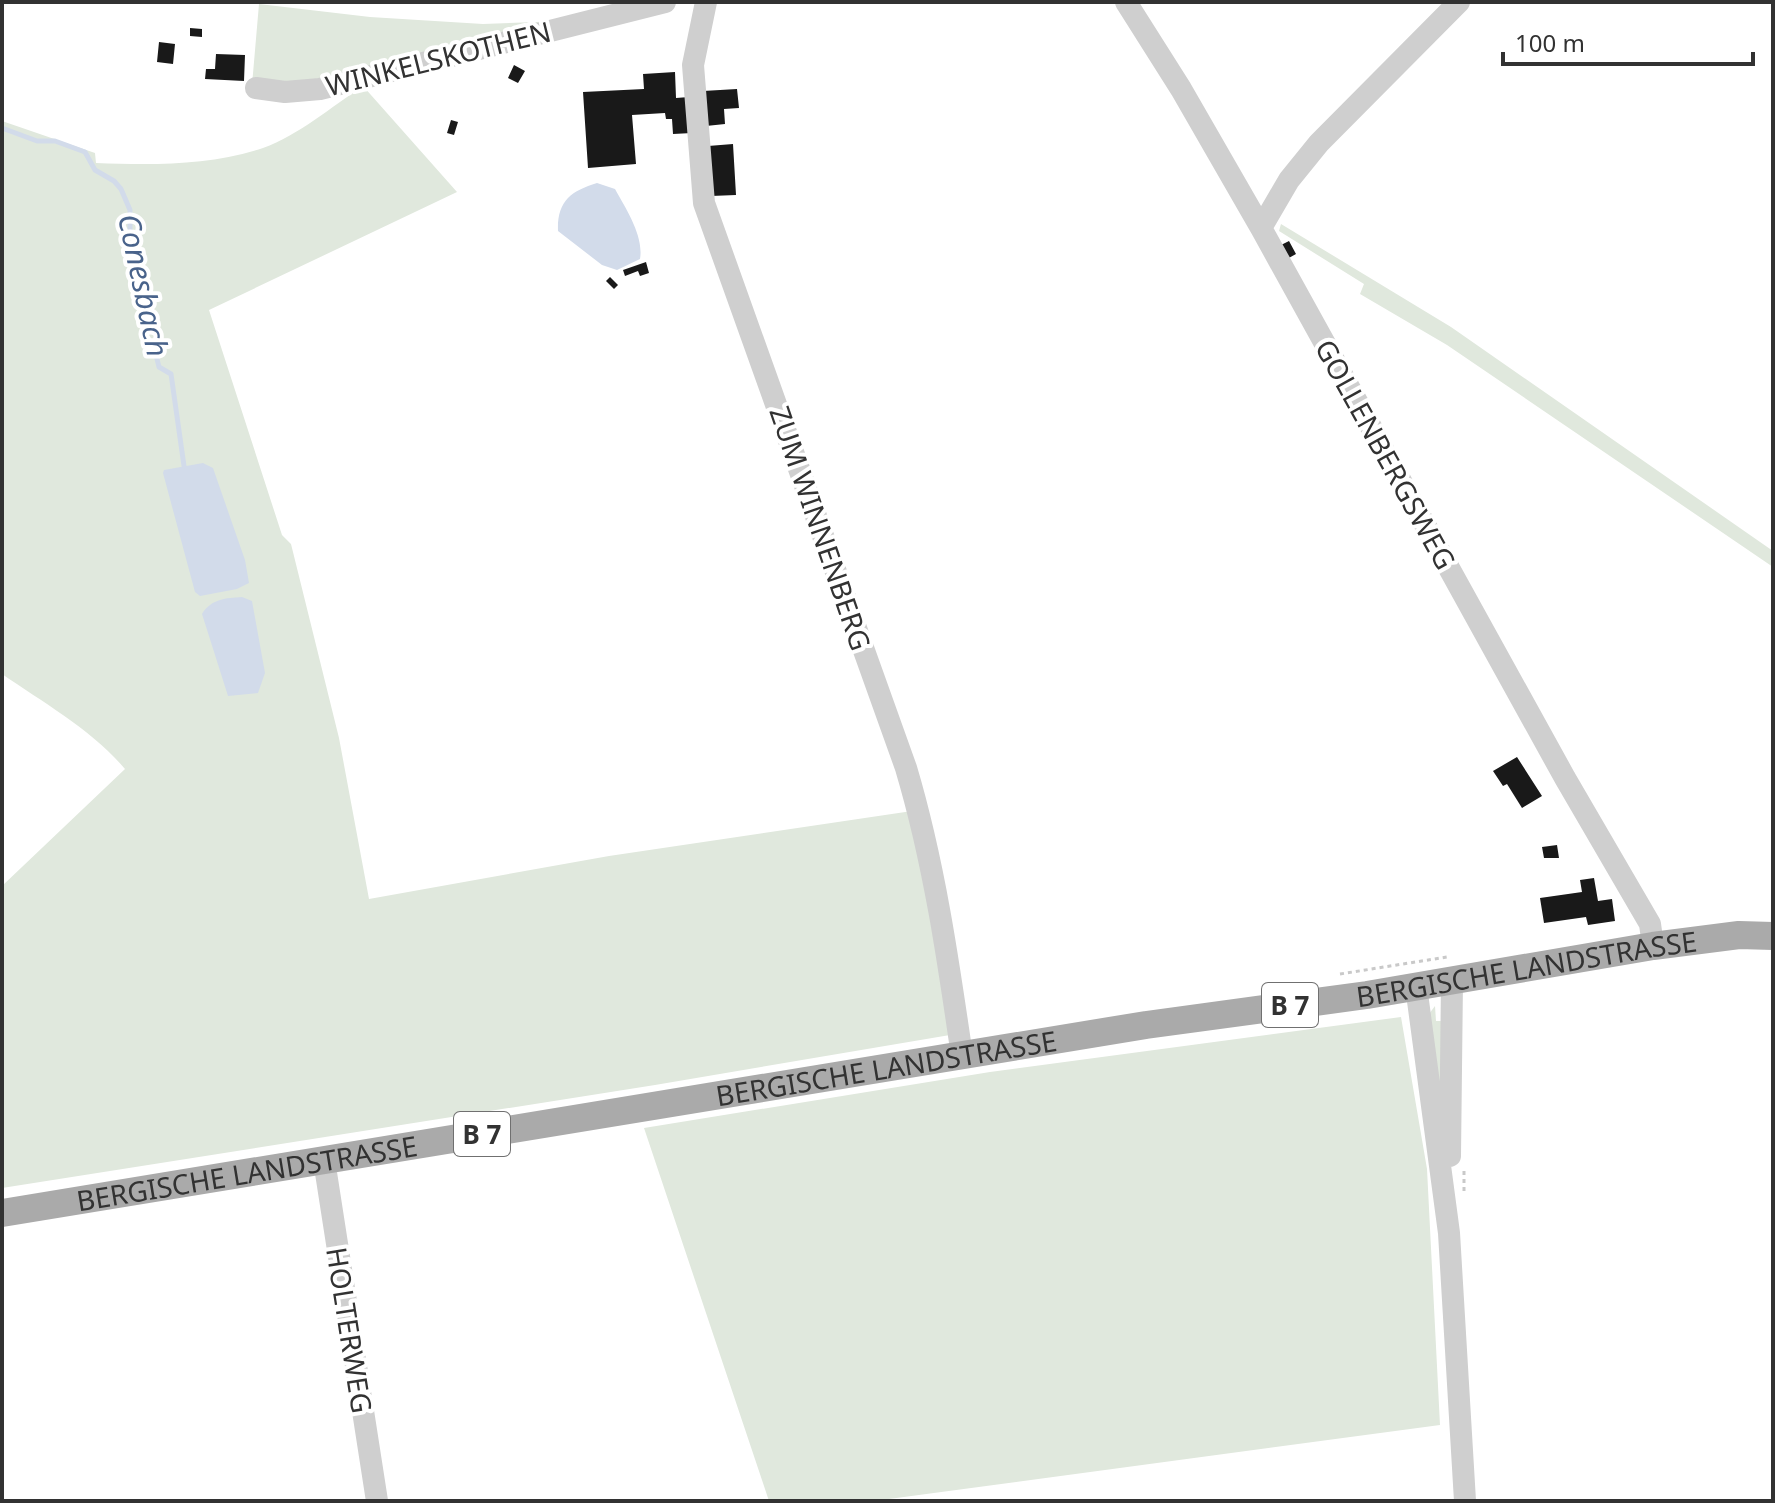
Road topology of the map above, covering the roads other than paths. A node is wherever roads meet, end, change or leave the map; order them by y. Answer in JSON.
{"nodes":[{"id":1,"x":665,"y":2,"type":"edge"},
{"id":2,"x":706,"y":2,"type":"edge"},
{"id":3,"x":1126,"y":2,"type":"edge"},
{"id":4,"x":1459,"y":2,"type":"edge"},
{"id":5,"x":256,"y":88,"type":"dead end"},
{"id":6,"x":1261,"y":228,"type":"junction"},
{"id":7,"x":1773,"y":936,"type":"edge"},
{"id":8,"x":1653,"y":946,"type":"junction"},
{"id":9,"x":1452,"y":981,"type":"junction"},
{"id":10,"x":1416,"y":986,"type":"junction"},
{"id":11,"x":962,"y":1056,"type":"junction"},
{"id":12,"x":324,"y":1160,"type":"junction"},
{"id":13,"x":2,"y":1213,"type":"edge"},
{"id":14,"x":1449,"y":1233,"type":"junction"},
{"id":15,"x":377,"y":1501,"type":"edge"},
{"id":16,"x":1465,"y":1501,"type":"edge"}],
"edges":[{"from":1,"to":5,"type":"street","name":"WINKELSKOTHEN"},
{"from":2,"to":11,"type":"street","name":"ZUM WINNENBERG"},
{"from":3,"to":6,"type":"street","name":"GOLLENBERGSWEG"},
{"from":4,"to":6,"type":"street"},
{"from":6,"to":8,"type":"street","name":"GOLLENBERGSWEG"},
{"from":7,"to":8,"type":"main road","name":"BERGISCHE LANDSTRASSE","number":"B 7"},
{"from":8,"to":9,"type":"main road","name":"BERGISCHE LANDSTRASSE","number":"B 7"},
{"from":9,"to":10,"type":"main road","name":"BERGISCHE LANDSTRASSE","number":"B 7"},
{"from":9,"to":14,"type":"street"},
{"from":10,"to":11,"type":"main road","name":"BERGISCHE LANDSTRASSE","number":"B 7"},
{"from":10,"to":14,"type":"street"},
{"from":11,"to":12,"type":"main road","name":"BERGISCHE LANDSTRASSE","number":"B 7"},
{"from":12,"to":13,"type":"main road","name":"BERGISCHE LANDSTRASSE","number":"B 7"},
{"from":12,"to":15,"type":"street","name":"HOLTERWEG"},
{"from":14,"to":16,"type":"street"}]}
